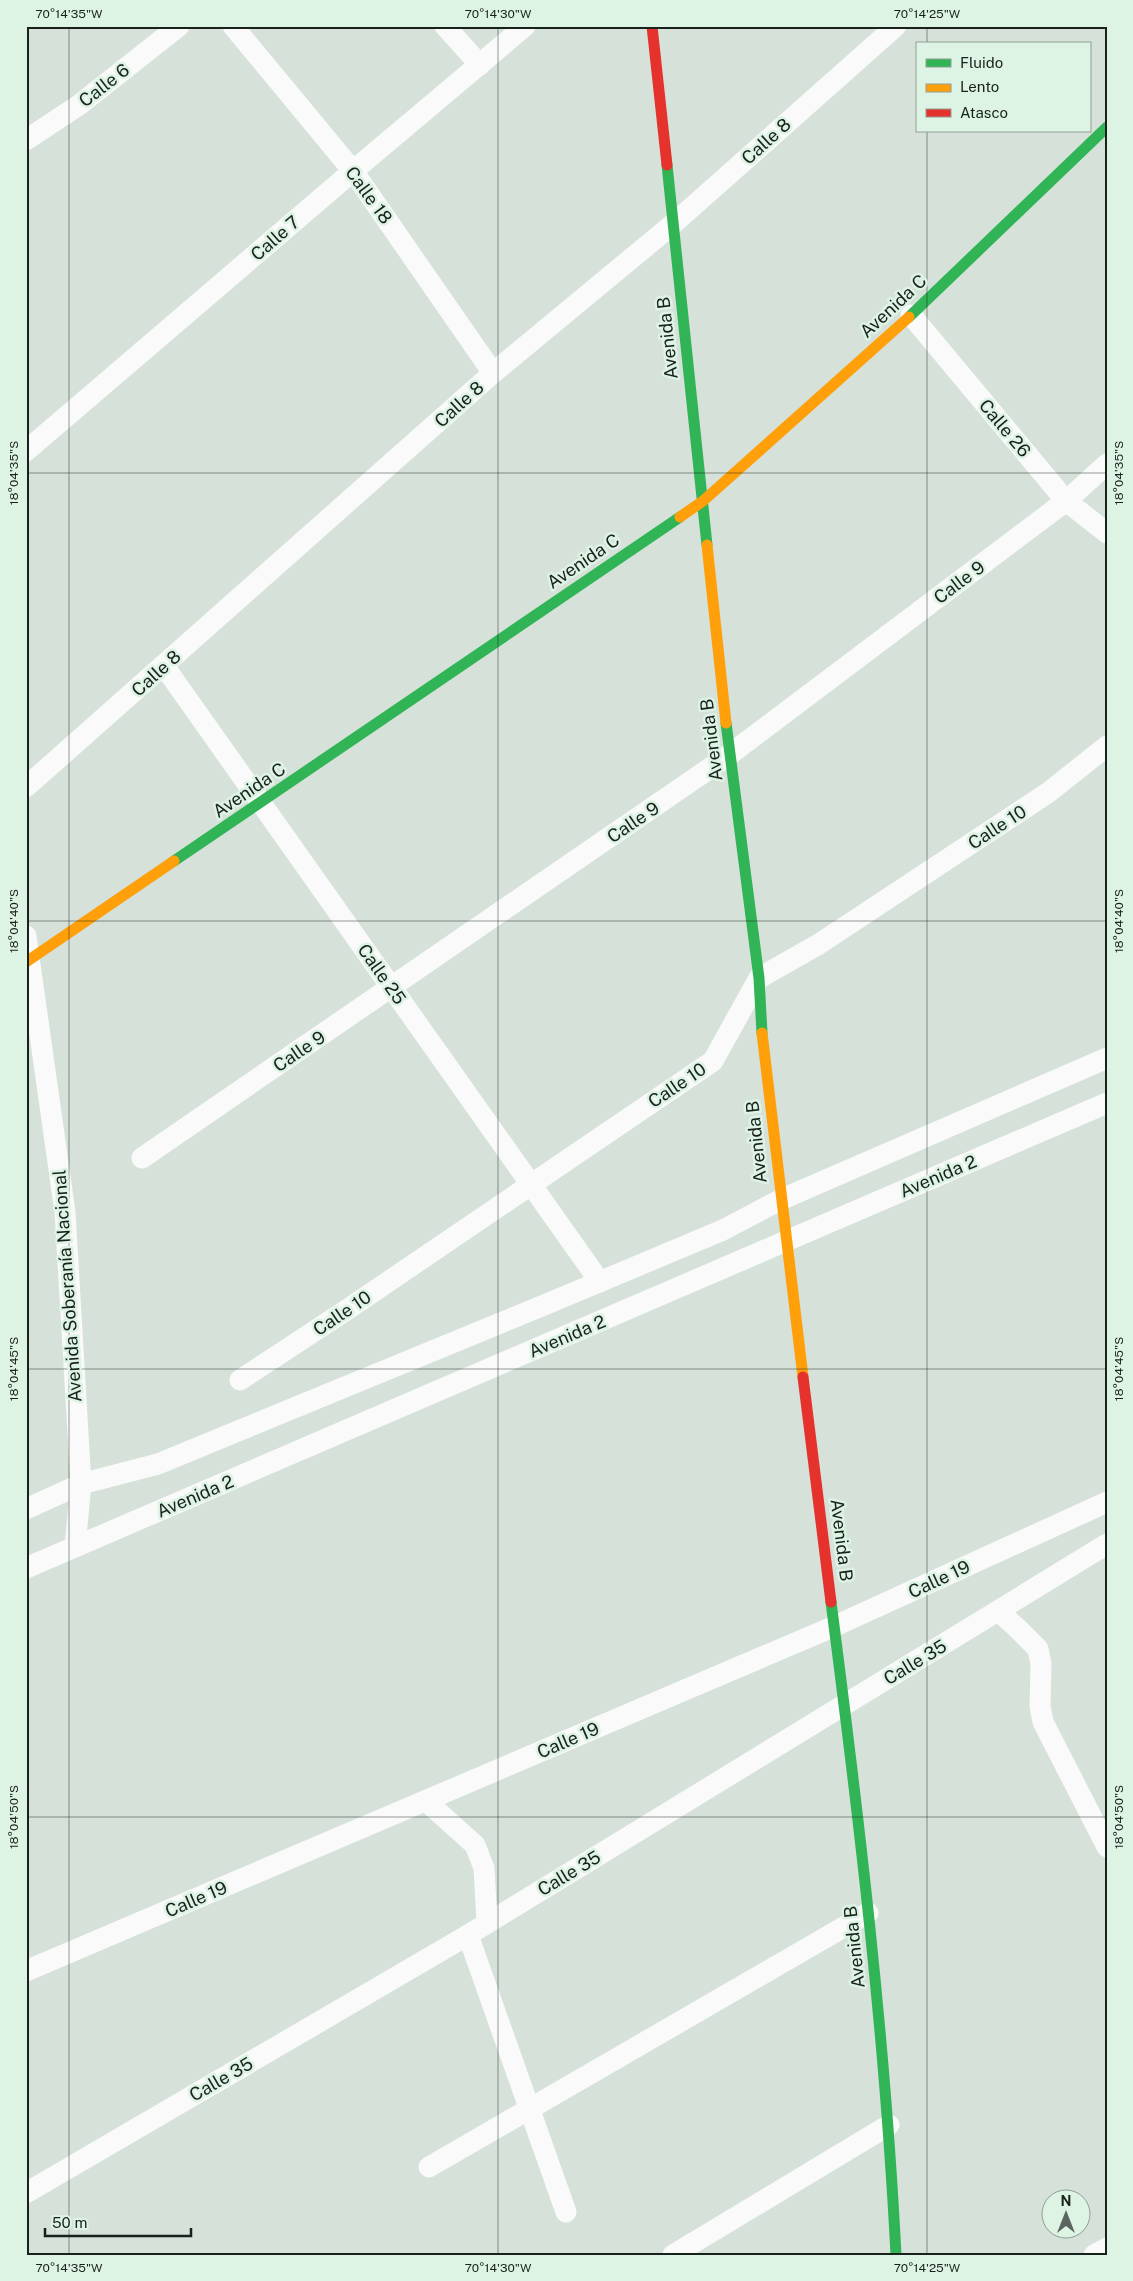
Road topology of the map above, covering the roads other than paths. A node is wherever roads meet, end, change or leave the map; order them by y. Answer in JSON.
{"nodes":[{"id":1,"x":179,"y":26,"type":"edge"},
{"id":2,"x":233,"y":26,"type":"edge"},
{"id":3,"x":445,"y":26,"type":"edge"},
{"id":4,"x":526,"y":26,"type":"edge"},
{"id":5,"x":652,"y":26,"type":"edge"},
{"id":6,"x":896,"y":26,"type":"edge"},
{"id":7,"x":480,"y":65,"type":"junction"},
{"id":8,"x":1107,"y":127,"type":"edge"},
{"id":9,"x":26,"y":140,"type":"edge"},
{"id":10,"x":353,"y":171,"type":"junction"},
{"id":11,"x":673,"y":224,"type":"junction"},
{"id":12,"x":910,"y":315,"type":"junction"},
{"id":13,"x":493,"y":373,"type":"junction"},
{"id":14,"x":26,"y":451,"type":"edge"},
{"id":15,"x":1107,"y":464,"type":"edge"},
{"id":16,"x":702,"y":501,"type":"junction"},
{"id":17,"x":1066,"y":501,"type":"junction"},
{"id":18,"x":1107,"y":533,"type":"edge"},
{"id":19,"x":164,"y":666,"type":"junction"},
{"id":20,"x":1107,"y":746,"type":"edge"},
{"id":21,"x":729,"y":755,"type":"junction"},
{"id":22,"x":26,"y":787,"type":"edge"},
{"id":23,"x":261,"y":803,"type":"junction"},
{"id":24,"x":26,"y":936,"type":"edge"},
{"id":25,"x":28,"y":962,"type":"edge"},
{"id":26,"x":759,"y":978,"type":"junction"},
{"id":27,"x":391,"y":987,"type":"junction"},
{"id":28,"x":1107,"y":1058,"type":"edge"},
{"id":29,"x":1107,"y":1103,"type":"edge"},
{"id":30,"x":142,"y":1158,"type":"dead end"},
{"id":31,"x":531,"y":1184,"type":"junction"},
{"id":32,"x":780,"y":1200,"type":"junction"},
{"id":33,"x":785,"y":1242,"type":"junction"},
{"id":34,"x":600,"y":1282,"type":"junction"},
{"id":35,"x":240,"y":1380,"type":"dead end"},
{"id":36,"x":81,"y":1484,"type":"junction"},
{"id":37,"x":1107,"y":1502,"type":"edge"},
{"id":38,"x":26,"y":1509,"type":"edge"},
{"id":39,"x":1107,"y":1544,"type":"edge"},
{"id":40,"x":75,"y":1547,"type":"junction"},
{"id":41,"x":26,"y":1568,"type":"edge"},
{"id":42,"x":998,"y":1611,"type":"junction"},
{"id":43,"x":835,"y":1626,"type":"junction"},
{"id":44,"x":845,"y":1705,"type":"junction"},
{"id":45,"x":426,"y":1801,"type":"junction"},
{"id":46,"x":1107,"y":1847,"type":"edge"},
{"id":47,"x":868,"y":1913,"type":"junction"},
{"id":48,"x":487,"y":1923,"type":"junction"},
{"id":49,"x":468,"y":1935,"type":"junction"},
{"id":50,"x":26,"y":1972,"type":"edge"},
{"id":51,"x":530,"y":2108,"type":"junction"},
{"id":52,"x":889,"y":2125,"type":"junction"},
{"id":53,"x":429,"y":2167,"type":"dead end"},
{"id":54,"x":26,"y":2193,"type":"edge"},
{"id":55,"x":566,"y":2212,"type":"dead end"},
{"id":56,"x":1107,"y":2248,"type":"edge"},
{"id":57,"x":673,"y":2255,"type":"edge"},
{"id":58,"x":896,"y":2255,"type":"edge"},
{"id":59,"x":1094,"y":2255,"type":"edge"}],
"edges":[{"from":1,"to":9,"type":"street","name":"Calle 6"},
{"from":2,"to":10,"type":"street","name":"Calle 18"},
{"from":3,"to":7,"type":"street"},
{"from":4,"to":7,"type":"street","name":"Calle 7"},
{"from":5,"to":11,"type":"street","name":"Avenida B"},
{"from":6,"to":11,"type":"street","name":"Calle 8"},
{"from":7,"to":10,"type":"street","name":"Calle 7"},
{"from":8,"to":12,"type":"street","name":"Avenida C"},
{"from":10,"to":13,"type":"street","name":"Calle 18"},
{"from":10,"to":14,"type":"street","name":"Calle 7"},
{"from":11,"to":13,"type":"street","name":"Calle 8"},
{"from":11,"to":16,"type":"street","name":"Avenida B"},
{"from":12,"to":16,"type":"street","name":"Avenida C"},
{"from":12,"to":17,"type":"street","name":"Calle 26"},
{"from":13,"to":19,"type":"street","name":"Calle 8"},
{"from":15,"to":17,"type":"street","name":"Calle 9"},
{"from":16,"to":21,"type":"street","name":"Avenida B"},
{"from":16,"to":23,"type":"street","name":"Avenida C"},
{"from":17,"to":18,"type":"street","name":"Calle 26"},
{"from":17,"to":21,"type":"street","name":"Calle 9"},
{"from":19,"to":22,"type":"street","name":"Calle 8"},
{"from":19,"to":23,"type":"street","name":"Calle 25"},
{"from":20,"to":26,"type":"street","name":"Calle 10"},
{"from":21,"to":26,"type":"street","name":"Avenida B"},
{"from":21,"to":27,"type":"street","name":"Calle 9"},
{"from":23,"to":25,"type":"street","name":"Avenida C"},
{"from":23,"to":27,"type":"street","name":"Calle 25"},
{"from":24,"to":25,"type":"street","name":"Avenida Soberanía Nacional"},
{"from":25,"to":36,"type":"street","name":"Avenida Soberanía Nacional"},
{"from":26,"to":31,"type":"street","name":"Calle 10"},
{"from":26,"to":32,"type":"street","name":"Avenida B"},
{"from":27,"to":30,"type":"street","name":"Calle 9"},
{"from":27,"to":31,"type":"street","name":"Calle 25"},
{"from":28,"to":32,"type":"street","name":"Avenida 2"},
{"from":29,"to":33,"type":"street","name":"Avenida 2"},
{"from":31,"to":34,"type":"street","name":"Calle 25"},
{"from":31,"to":35,"type":"street","name":"Calle 10"},
{"from":32,"to":33,"type":"street","name":"Avenida B"},
{"from":32,"to":34,"type":"street","name":"Avenida 2"},
{"from":33,"to":40,"type":"street","name":"Avenida 2"},
{"from":33,"to":43,"type":"street","name":"Avenida B"},
{"from":34,"to":36,"type":"street","name":"Avenida 2"},
{"from":36,"to":38,"type":"street","name":"Avenida 2"},
{"from":36,"to":40,"type":"street","name":"Avenida Soberanía Nacional"},
{"from":37,"to":43,"type":"street","name":"Calle 19"},
{"from":39,"to":42,"type":"street","name":"Calle 35"},
{"from":40,"to":41,"type":"street","name":"Avenida 2"},
{"from":42,"to":44,"type":"street","name":"Calle 35"},
{"from":42,"to":46,"type":"street"},
{"from":43,"to":44,"type":"street","name":"Avenida B"},
{"from":43,"to":45,"type":"street","name":"Calle 19"},
{"from":44,"to":47,"type":"street","name":"Avenida B"},
{"from":44,"to":48,"type":"street","name":"Calle 35"},
{"from":45,"to":48,"type":"street"},
{"from":45,"to":50,"type":"street","name":"Calle 19"},
{"from":47,"to":51,"type":"street"},
{"from":47,"to":52,"type":"street","name":"Avenida B"},
{"from":48,"to":49,"type":"street","name":"Calle 35"},
{"from":49,"to":51,"type":"street"},
{"from":49,"to":54,"type":"street","name":"Calle 35"},
{"from":51,"to":53,"type":"street"},
{"from":51,"to":55,"type":"street"},
{"from":52,"to":57,"type":"street"},
{"from":52,"to":58,"type":"street","name":"Avenida B"},
{"from":56,"to":59,"type":"street"}]}
